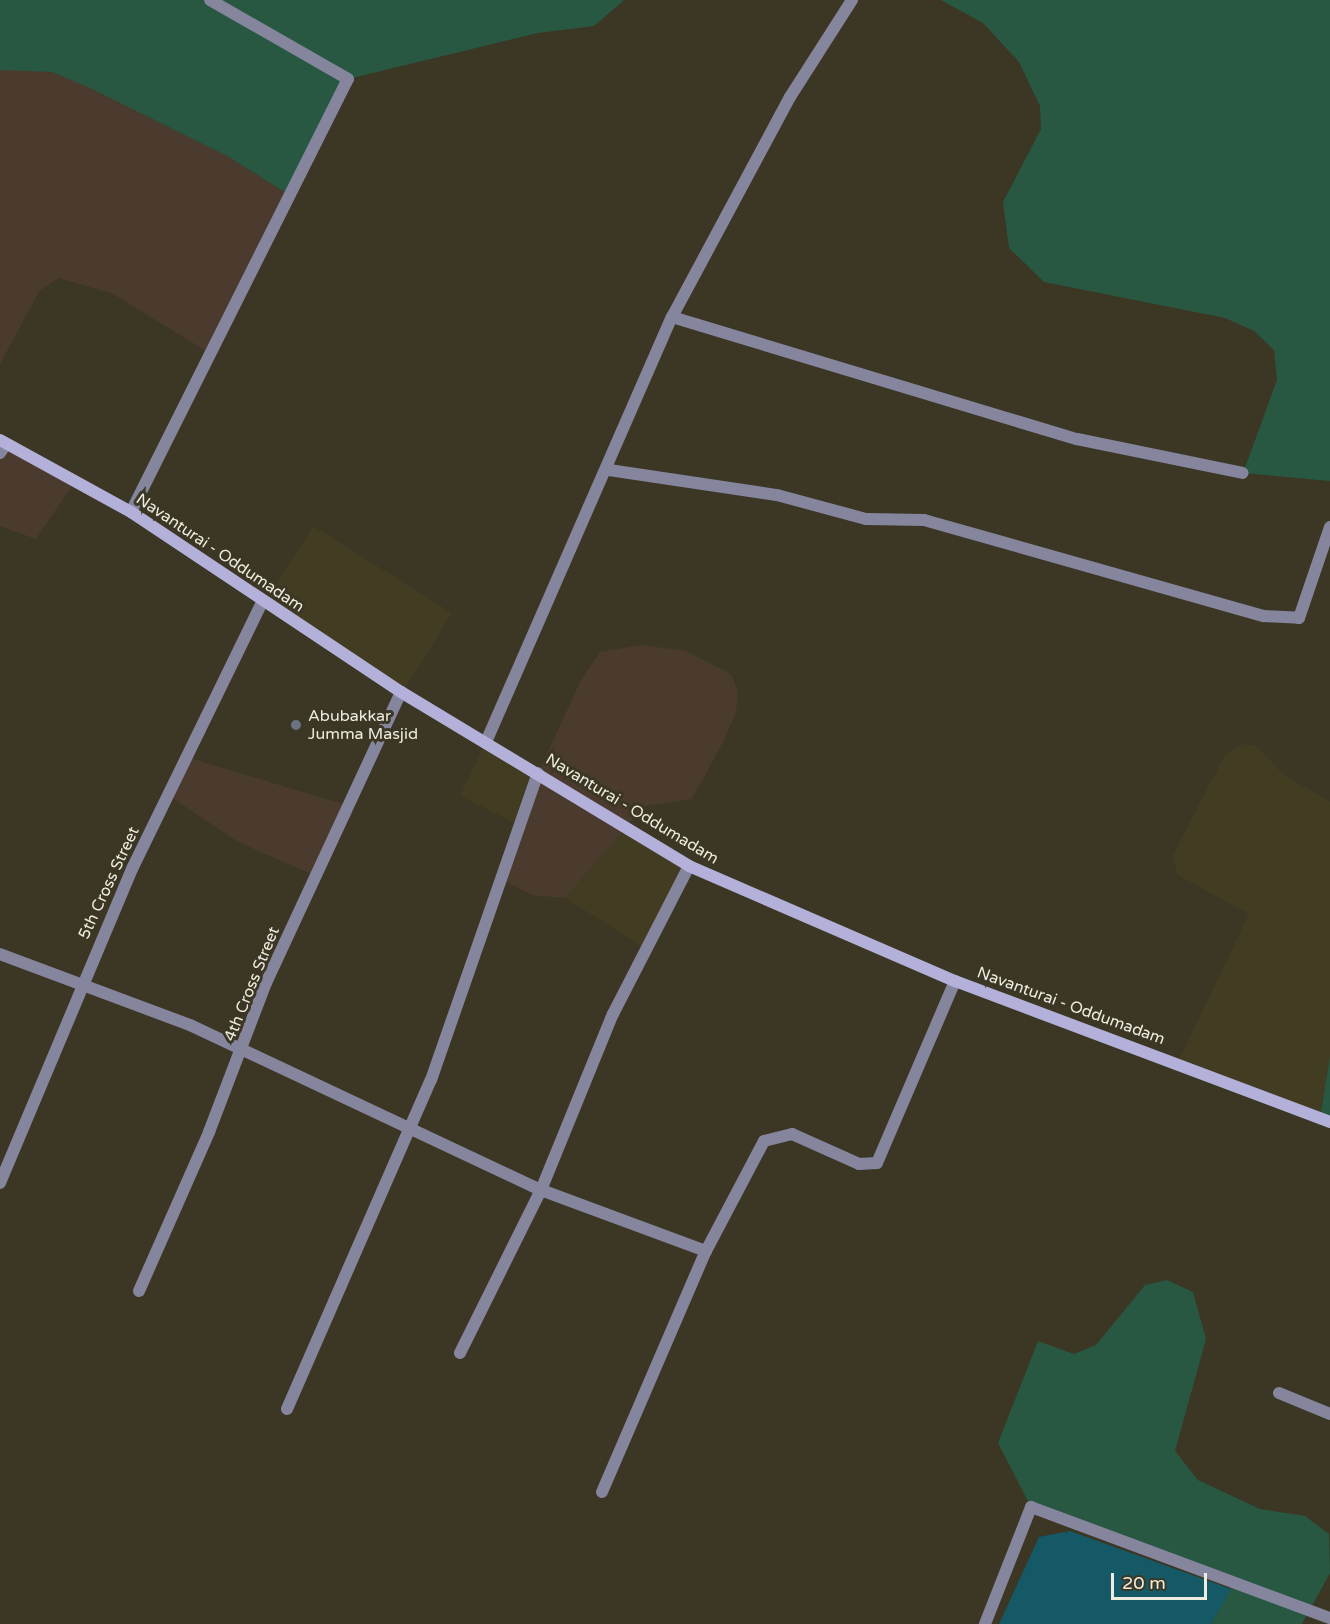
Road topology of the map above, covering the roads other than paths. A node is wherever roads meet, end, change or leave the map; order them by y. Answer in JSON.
{"nodes":[{"id":1,"x":210,"y":0,"type":"edge"},
{"id":2,"x":852,"y":0,"type":"edge"},
{"id":3,"x":672,"y":317,"type":"junction"},
{"id":4,"x":2,"y":446,"type":"edge"},
{"id":5,"x":609,"y":470,"type":"junction"},
{"id":6,"x":1243,"y":473,"type":"dead end"},
{"id":7,"x":131,"y":512,"type":"junction"},
{"id":8,"x":1330,"y":527,"type":"edge"},
{"id":9,"x":262,"y":603,"type":"junction"},
{"id":10,"x":401,"y":692,"type":"junction"},
{"id":11,"x":486,"y":742,"type":"junction"},
{"id":12,"x":538,"y":772,"type":"junction"},
{"id":13,"x":689,"y":866,"type":"junction"},
{"id":14,"x":0,"y":954,"type":"edge"},
{"id":15,"x":955,"y":981,"type":"junction"},
{"id":16,"x":82,"y":982,"type":"junction"},
{"id":17,"x":243,"y":1049,"type":"junction"},
{"id":18,"x":1330,"y":1122,"type":"edge"},
{"id":19,"x":408,"y":1129,"type":"junction"},
{"id":20,"x":0,"y":1183,"type":"edge"},
{"id":21,"x":541,"y":1190,"type":"junction"},
{"id":22,"x":706,"y":1251,"type":"junction"},
{"id":23,"x":139,"y":1291,"type":"dead end"},
{"id":24,"x":460,"y":1353,"type":"dead end"},
{"id":25,"x":1280,"y":1392,"type":"dead end"},
{"id":26,"x":287,"y":1409,"type":"dead end"},
{"id":27,"x":1330,"y":1414,"type":"edge"},
{"id":28,"x":602,"y":1492,"type":"dead end"},
{"id":29,"x":1330,"y":1618,"type":"edge"},
{"id":30,"x":985,"y":1624,"type":"edge"}],
"edges":[{"from":1,"to":7,"type":"street"},
{"from":2,"to":3,"type":"street"},
{"from":3,"to":5,"type":"street"},
{"from":3,"to":6,"type":"street"},
{"from":4,"to":7,"type":"main road","name":"Navanturai - Oddumadam"},
{"from":5,"to":8,"type":"street"},
{"from":5,"to":11,"type":"street"},
{"from":7,"to":9,"type":"main road","name":"Navanturai - Oddumadam"},
{"from":9,"to":10,"type":"main road","name":"Navanturai - Oddumadam"},
{"from":9,"to":16,"type":"street","name":"5th Cross Street"},
{"from":10,"to":11,"type":"main road","name":"Navanturai - Oddumadam"},
{"from":10,"to":17,"type":"street","name":"4th Cross Street"},
{"from":11,"to":12,"type":"main road","name":"Navanturai - Oddumadam"},
{"from":12,"to":13,"type":"main road","name":"Navanturai - Oddumadam"},
{"from":12,"to":19,"type":"street"},
{"from":13,"to":15,"type":"main road","name":"Navanturai - Oddumadam"},
{"from":13,"to":21,"type":"street"},
{"from":14,"to":16,"type":"street"},
{"from":15,"to":18,"type":"main road","name":"Navanturai - Oddumadam"},
{"from":15,"to":22,"type":"street"},
{"from":16,"to":17,"type":"street"},
{"from":16,"to":20,"type":"street","name":"5th Cross Street"},
{"from":17,"to":19,"type":"street"},
{"from":17,"to":23,"type":"street","name":"4th Cross Street"},
{"from":19,"to":21,"type":"street"},
{"from":19,"to":26,"type":"street"},
{"from":21,"to":22,"type":"street"},
{"from":21,"to":24,"type":"street"},
{"from":22,"to":28,"type":"street"},
{"from":25,"to":27,"type":"street"},
{"from":29,"to":30,"type":"street"}]}
